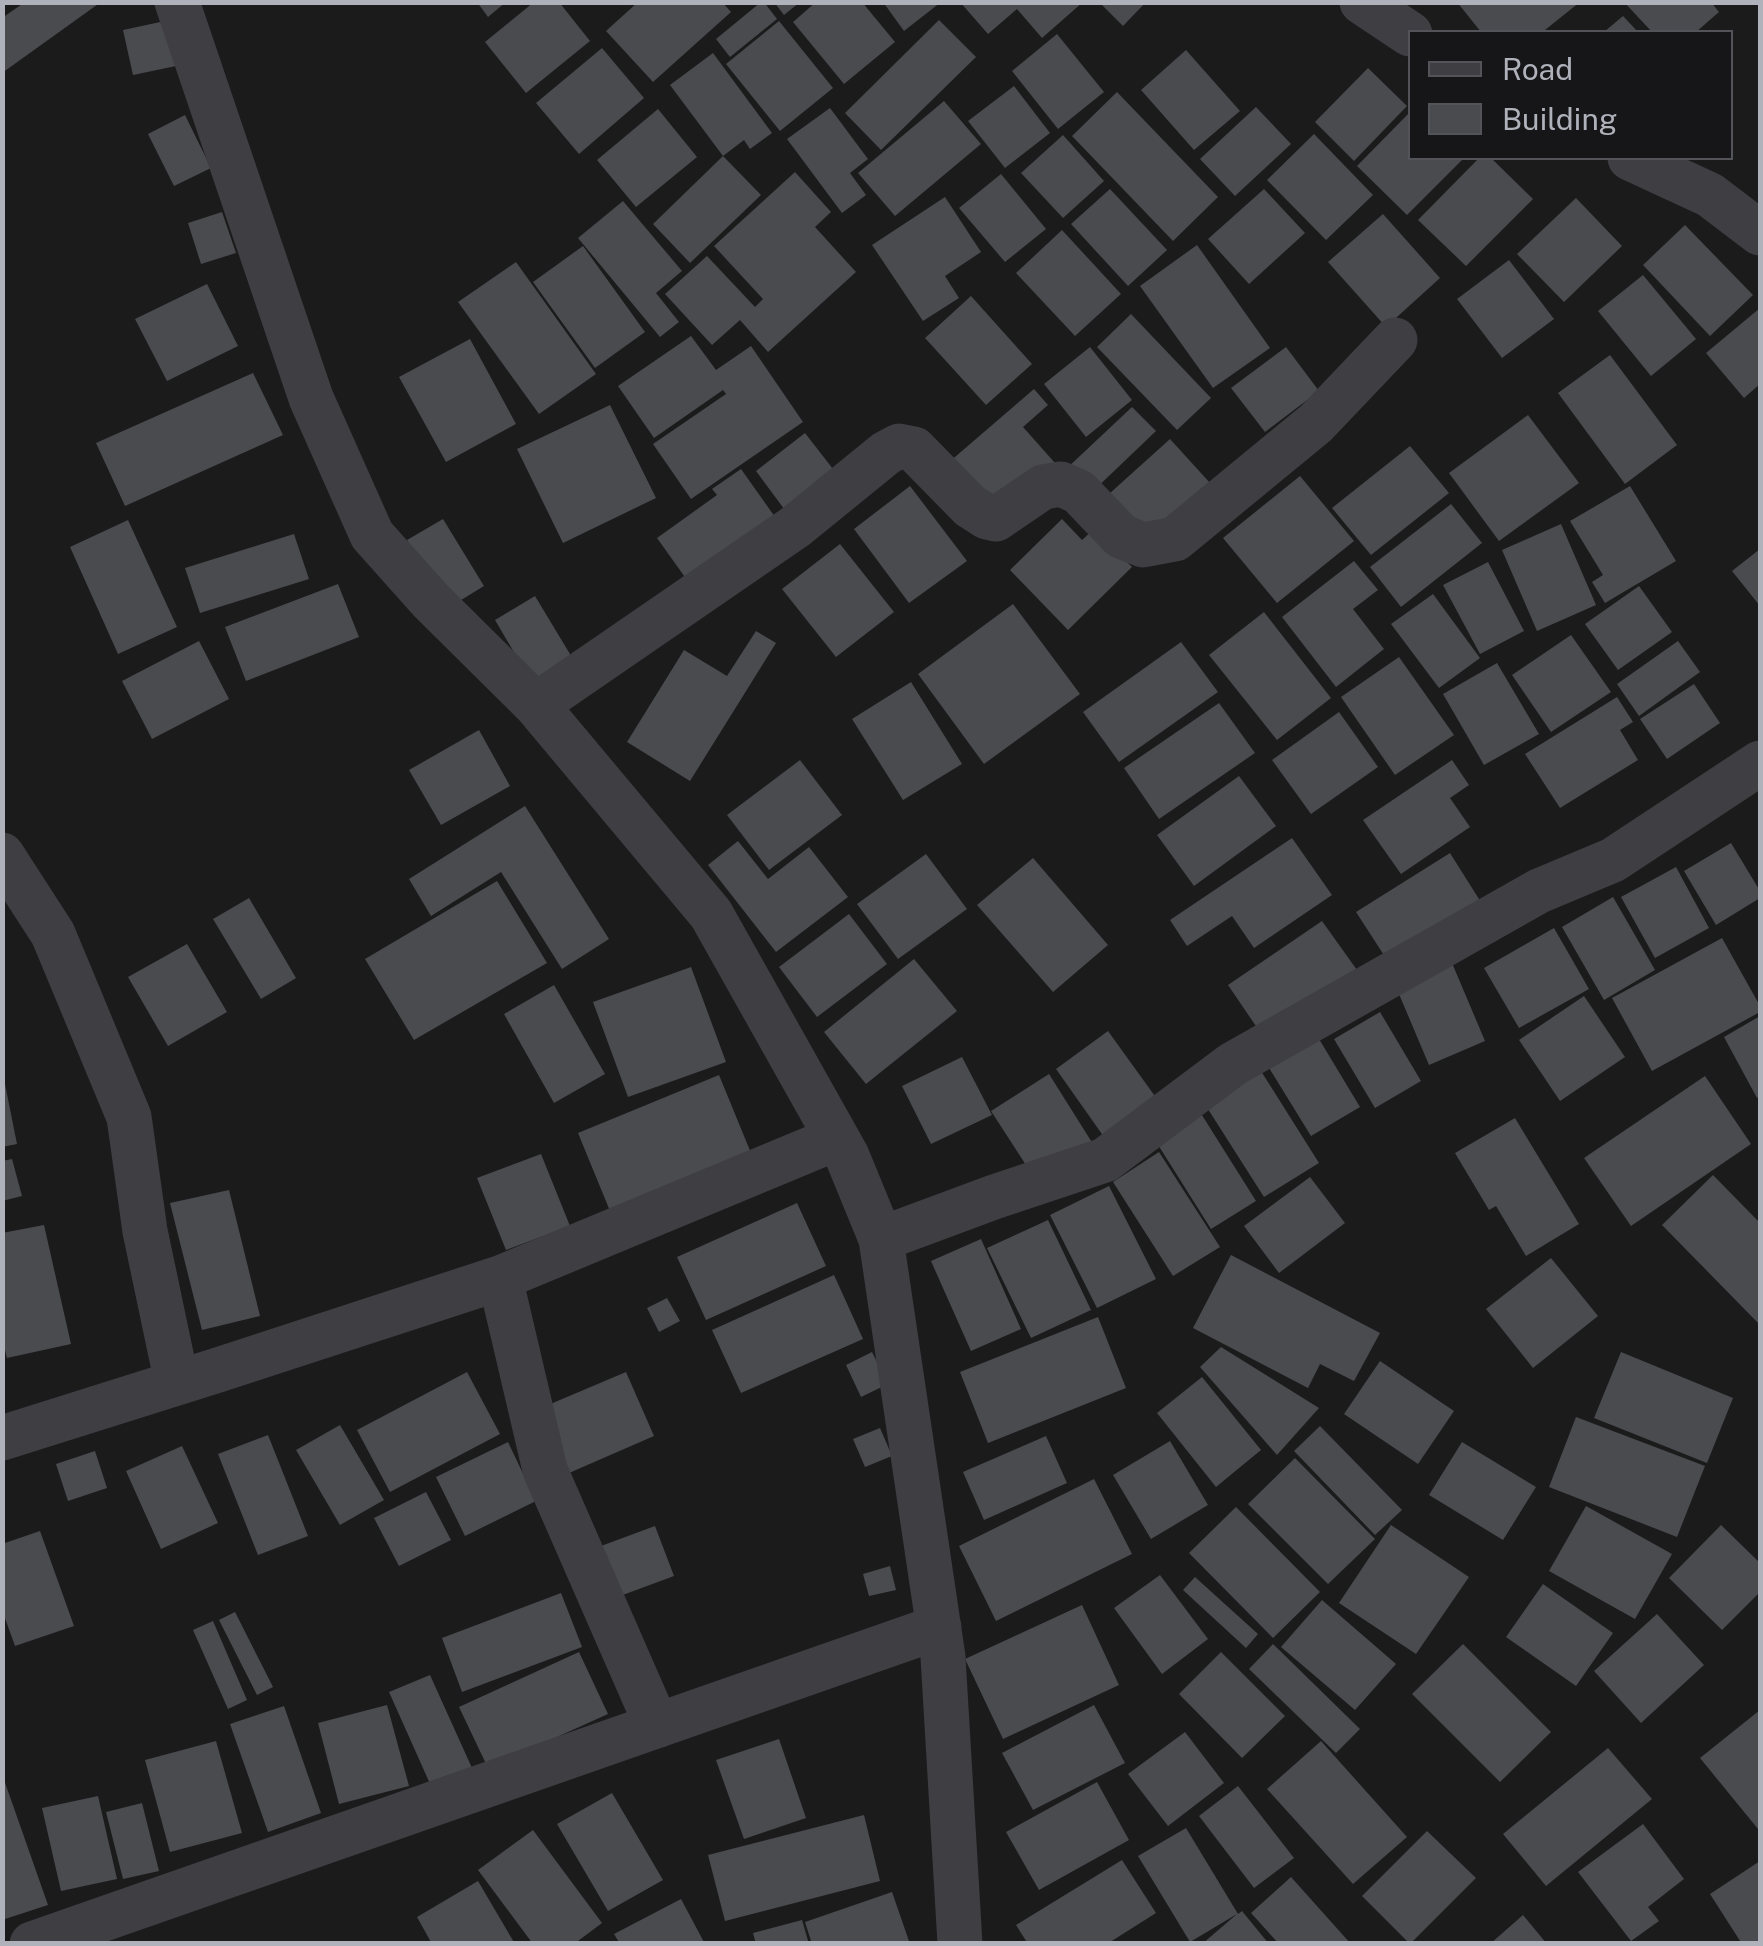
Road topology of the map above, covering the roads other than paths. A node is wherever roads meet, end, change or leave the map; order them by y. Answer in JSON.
{"nodes":[{"id":1,"x":177,"y":2,"type":"edge"},
{"id":2,"x":1362,"y":2,"type":"edge"},
{"id":3,"x":1408,"y":33,"type":"edge"},
{"id":4,"x":1634,"y":160,"type":"edge"},
{"id":5,"x":1760,"y":234,"type":"edge"},
{"id":6,"x":1395,"y":340,"type":"dead end"},
{"id":7,"x":536,"y":705,"type":"junction"},
{"id":8,"x":1760,"y":763,"type":"edge"},
{"id":9,"x":2,"y":855,"type":"edge"},
{"id":10,"x":837,"y":1138,"type":"junction"},
{"id":11,"x":881,"y":1240,"type":"junction"},
{"id":12,"x":500,"y":1278,"type":"junction"},
{"id":13,"x":177,"y":1383,"type":"junction"},
{"id":14,"x":2,"y":1438,"type":"edge"},
{"id":15,"x":938,"y":1628,"type":"junction"},
{"id":16,"x":657,"y":1726,"type":"junction"},
{"id":17,"x":32,"y":1944,"type":"edge"},
{"id":18,"x":960,"y":1944,"type":"edge"}],
"edges":[{"from":1,"to":7,"type":"street"},
{"from":2,"to":3,"type":"street"},
{"from":4,"to":5,"type":"street"},
{"from":6,"to":7,"type":"street"},
{"from":7,"to":10,"type":"street"},
{"from":8,"to":11,"type":"street"},
{"from":9,"to":13,"type":"street"},
{"from":10,"to":11,"type":"street"},
{"from":10,"to":12,"type":"street"},
{"from":11,"to":15,"type":"street"},
{"from":12,"to":13,"type":"street"},
{"from":12,"to":16,"type":"street"},
{"from":13,"to":14,"type":"street"},
{"from":15,"to":16,"type":"street"},
{"from":15,"to":18,"type":"street"},
{"from":16,"to":17,"type":"street"}]}
